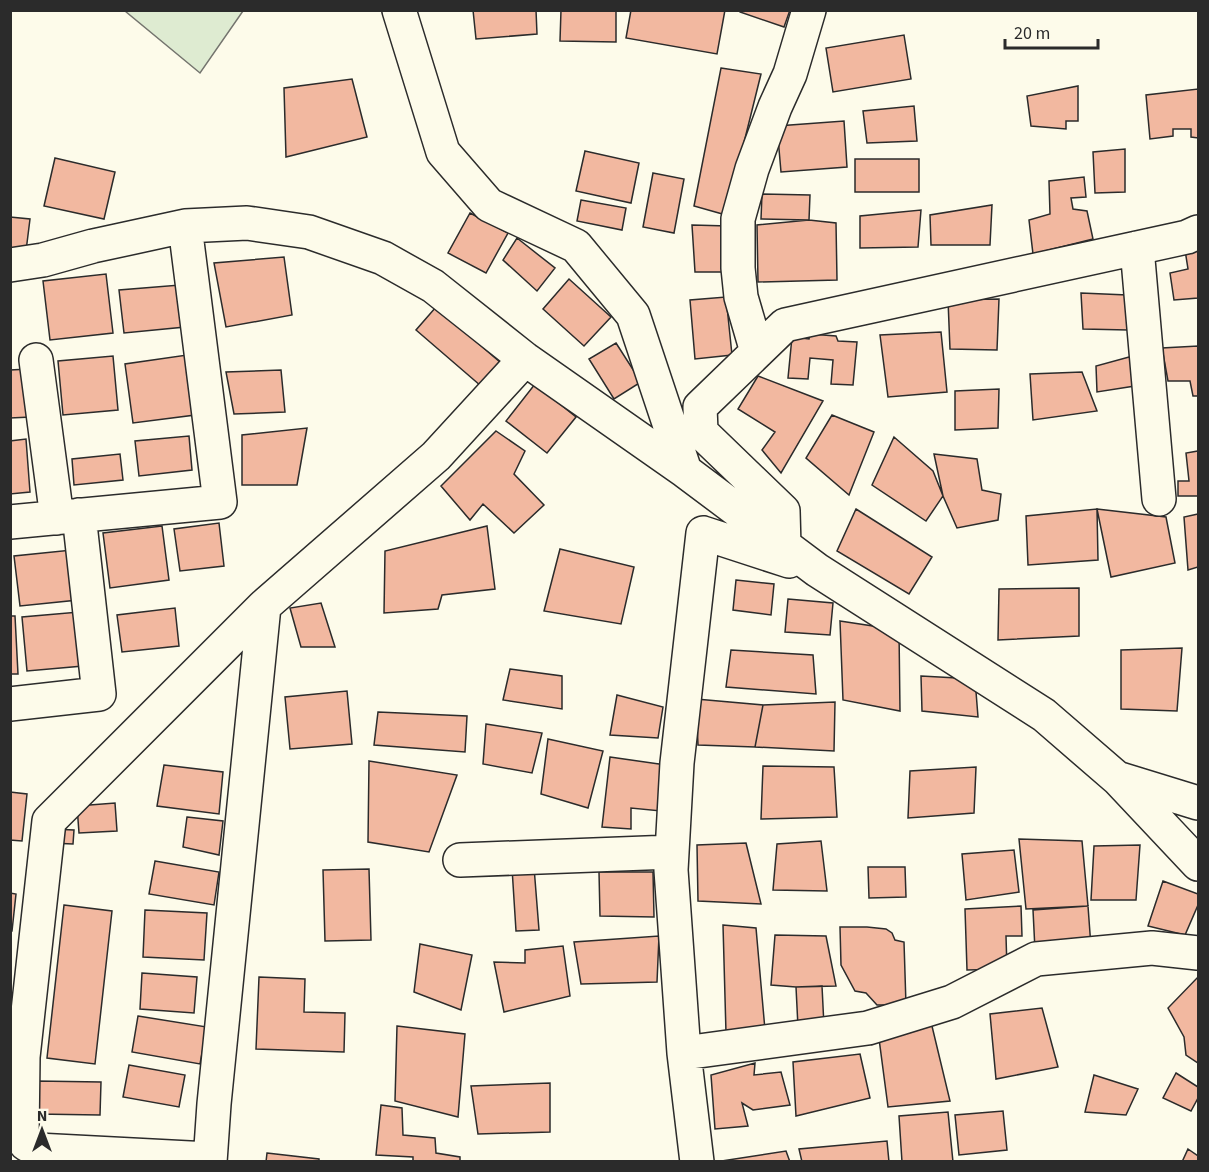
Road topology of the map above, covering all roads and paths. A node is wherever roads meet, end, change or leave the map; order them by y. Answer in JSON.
{"nodes":[{"id":1,"x":399,"y":10,"type":"edge"},
{"id":2,"x":809,"y":10,"type":"edge"},
{"id":3,"x":185,"y":226,"type":"junction"},
{"id":4,"x":1198,"y":232,"type":"edge"},
{"id":5,"x":1137,"y":248,"type":"junction"},
{"id":6,"x":10,"y":265,"type":"edge"},
{"id":7,"x":757,"y":352,"type":"junction"},
{"id":8,"x":525,"y":359,"type":"junction"},
{"id":9,"x":36,"y":360,"type":"dead end"},
{"id":10,"x":685,"y":471,"type":"junction"},
{"id":11,"x":1159,"y":499,"type":"dead end"},
{"id":12,"x":68,"y":516,"type":"junction"},
{"id":13,"x":10,"y":522,"type":"edge"},
{"id":14,"x":784,"y":547,"type":"junction"},
{"id":15,"x":817,"y":570,"type":"junction"},
{"id":16,"x":264,"y":606,"type":"junction"},
{"id":17,"x":10,"y":704,"type":"edge"},
{"id":18,"x":1118,"y":779,"type":"junction"},
{"id":19,"x":1198,"y":803,"type":"edge"},
{"id":20,"x":672,"y":852,"type":"junction"},
{"id":21,"x":460,"y":860,"type":"dead end"},
{"id":22,"x":1198,"y":864,"type":"edge"},
{"id":23,"x":1198,"y":953,"type":"edge"},
{"id":24,"x":684,"y":1053,"type":"junction"},
{"id":25,"x":17,"y":1055,"type":"edge"},
{"id":26,"x":209,"y":1160,"type":"edge"},
{"id":27,"x":697,"y":1161,"type":"edge"}],
"edges":[{"from":1,"to":10,"type":"street"},
{"from":2,"to":7,"type":"street"},
{"from":3,"to":6,"type":"street"},
{"from":3,"to":8,"type":"street"},
{"from":3,"to":12,"type":"street"},
{"from":4,"to":5,"type":"street"},
{"from":5,"to":7,"type":"street"},
{"from":5,"to":11,"type":"street"},
{"from":7,"to":14,"type":"street"},
{"from":8,"to":10,"type":"street"},
{"from":8,"to":16,"type":"street"},
{"from":9,"to":12,"type":"street"},
{"from":10,"to":14,"type":"street"},
{"from":12,"to":13,"type":"street"},
{"from":12,"to":17,"type":"street"},
{"from":14,"to":15,"type":"street"},
{"from":15,"to":18,"type":"street"},
{"from":15,"to":20,"type":"street"},
{"from":16,"to":25,"type":"street"},
{"from":16,"to":26,"type":"street"},
{"from":18,"to":19,"type":"street"},
{"from":18,"to":22,"type":"street"},
{"from":20,"to":21,"type":"street"},
{"from":20,"to":24,"type":"street"},
{"from":23,"to":24,"type":"street"},
{"from":24,"to":27,"type":"street"},
{"from":25,"to":26,"type":"street"}]}
